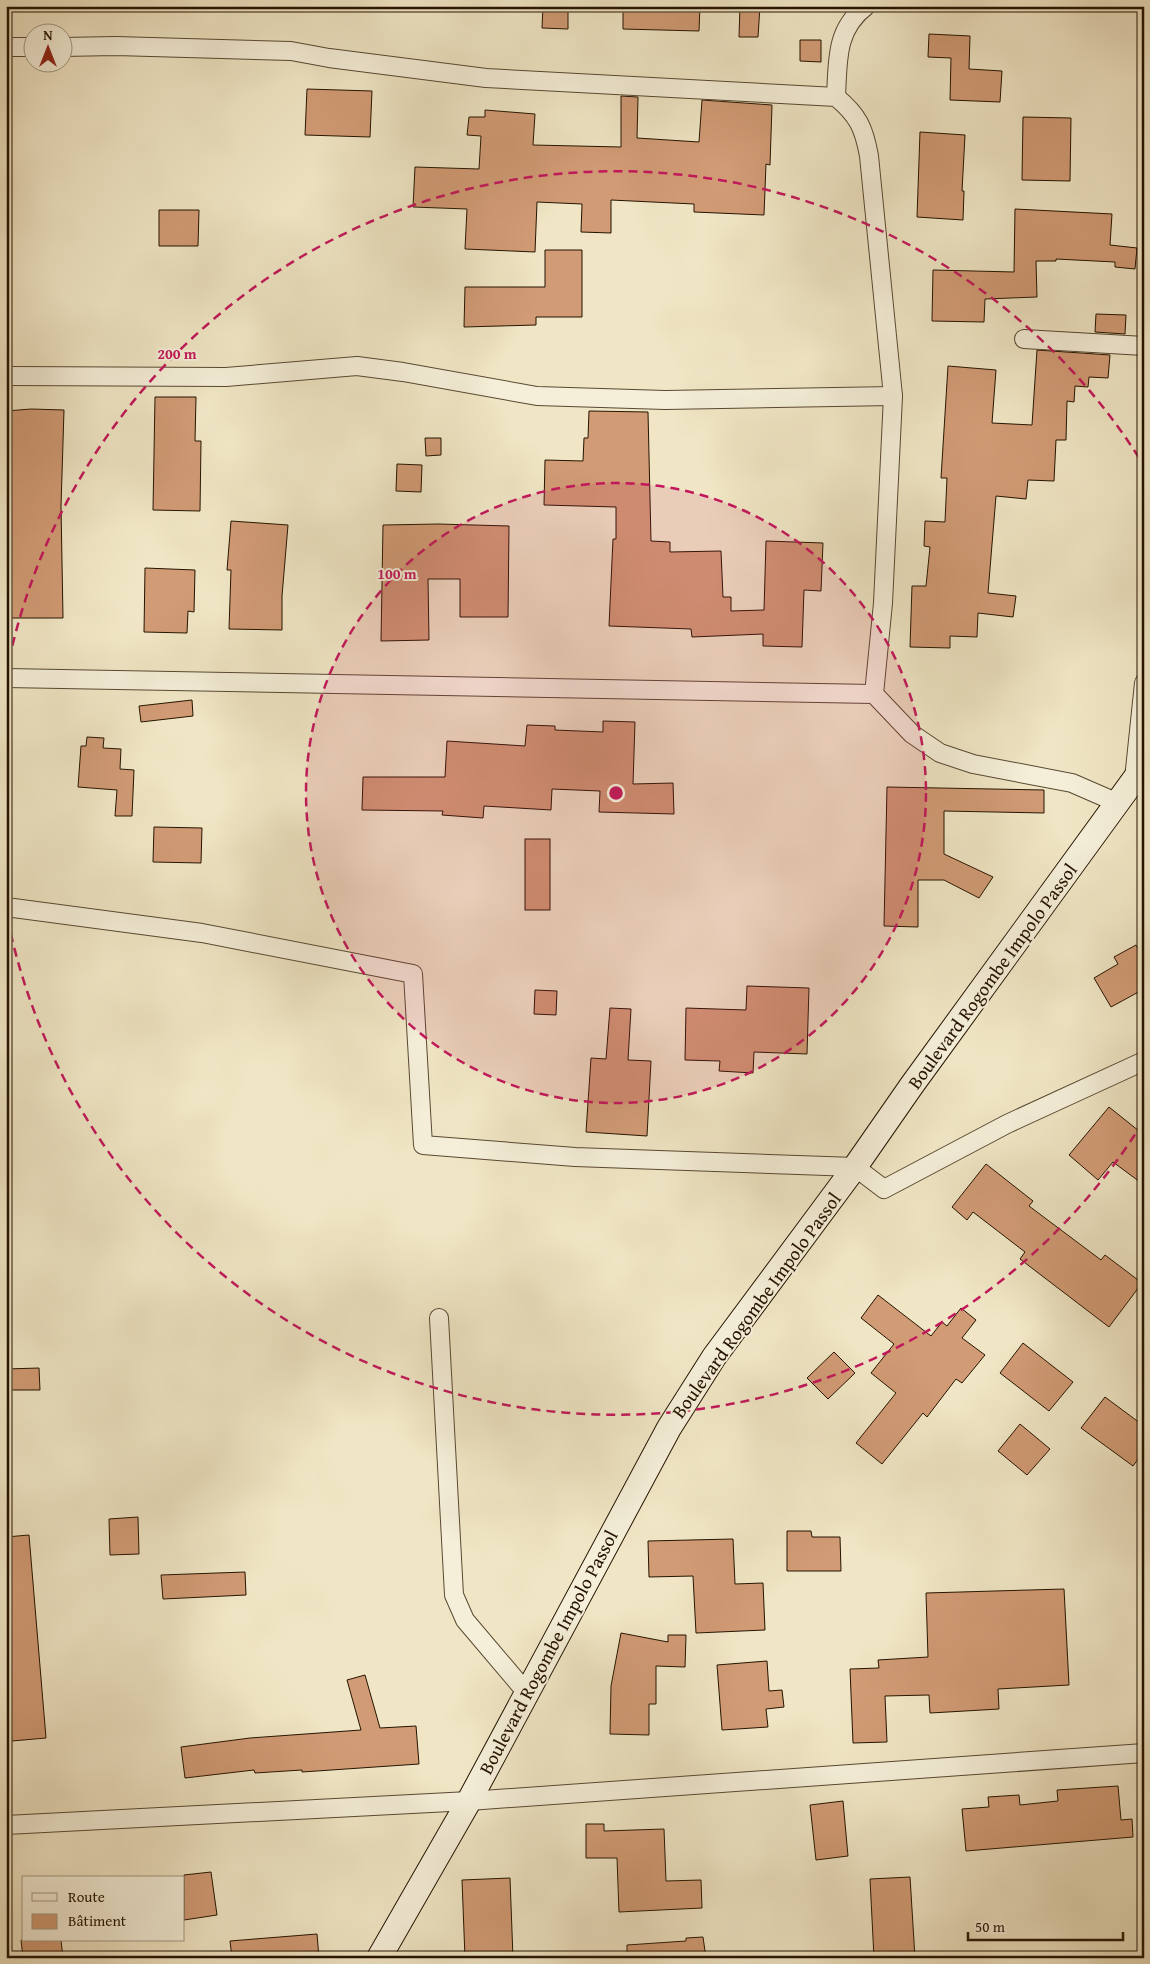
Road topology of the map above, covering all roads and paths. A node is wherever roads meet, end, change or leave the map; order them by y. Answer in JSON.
{"nodes":[{"id":1,"x":866,"y":6,"type":"edge"},
{"id":2,"x":6,"y":47,"type":"edge"},
{"id":3,"x":22,"y":47,"type":"edge"},
{"id":4,"x":72,"y":47,"type":"edge"},
{"id":5,"x":836,"y":97,"type":"junction"},
{"id":6,"x":1024,"y":339,"type":"dead end"},
{"id":7,"x":1144,"y":346,"type":"edge"},
{"id":8,"x":6,"y":376,"type":"edge"},
{"id":9,"x":893,"y":396,"type":"junction"},
{"id":10,"x":6,"y":678,"type":"edge"},
{"id":11,"x":1144,"y":683,"type":"edge"},
{"id":12,"x":874,"y":694,"type":"junction"},
{"id":13,"x":1139,"y":772,"type":"edge"},
{"id":14,"x":1118,"y":803,"type":"junction"},
{"id":15,"x":6,"y":907,"type":"edge"},
{"id":16,"x":1144,"y":1061,"type":"edge"},
{"id":17,"x":855,"y":1167,"type":"junction"},
{"id":18,"x":439,"y":1318,"type":"dead end"},
{"id":19,"x":526,"y":1692,"type":"junction"},
{"id":20,"x":1144,"y":1752,"type":"edge"},
{"id":21,"x":469,"y":1802,"type":"junction"},
{"id":22,"x":6,"y":1825,"type":"edge"},
{"id":23,"x":379,"y":1958,"type":"edge"}],
"edges":[{"from":1,"to":5,"type":"street"},
{"from":2,"to":3,"type":"street"},
{"from":4,"to":5,"type":"street"},
{"from":5,"to":9,"type":"street"},
{"from":6,"to":7,"type":"street"},
{"from":8,"to":9,"type":"street"},
{"from":9,"to":12,"type":"street"},
{"from":10,"to":12,"type":"street"},
{"from":11,"to":13,"type":"street"},
{"from":12,"to":14,"type":"street"},
{"from":13,"to":14,"type":"street","name":"Boulevard Rogombe Impolo Passol"},
{"from":14,"to":17,"type":"street","name":"Boulevard Rogombe Impolo Passol"},
{"from":15,"to":17,"type":"street"},
{"from":16,"to":17,"type":"street"},
{"from":17,"to":19,"type":"street","name":"Boulevard Rogombe Impolo Passol"},
{"from":18,"to":19,"type":"street"},
{"from":19,"to":21,"type":"street","name":"Boulevard Rogombe Impolo Passol"},
{"from":20,"to":21,"type":"street"},
{"from":21,"to":22,"type":"street"},
{"from":21,"to":23,"type":"street","name":"Boulevard Rogombe Impolo Passol"}]}
